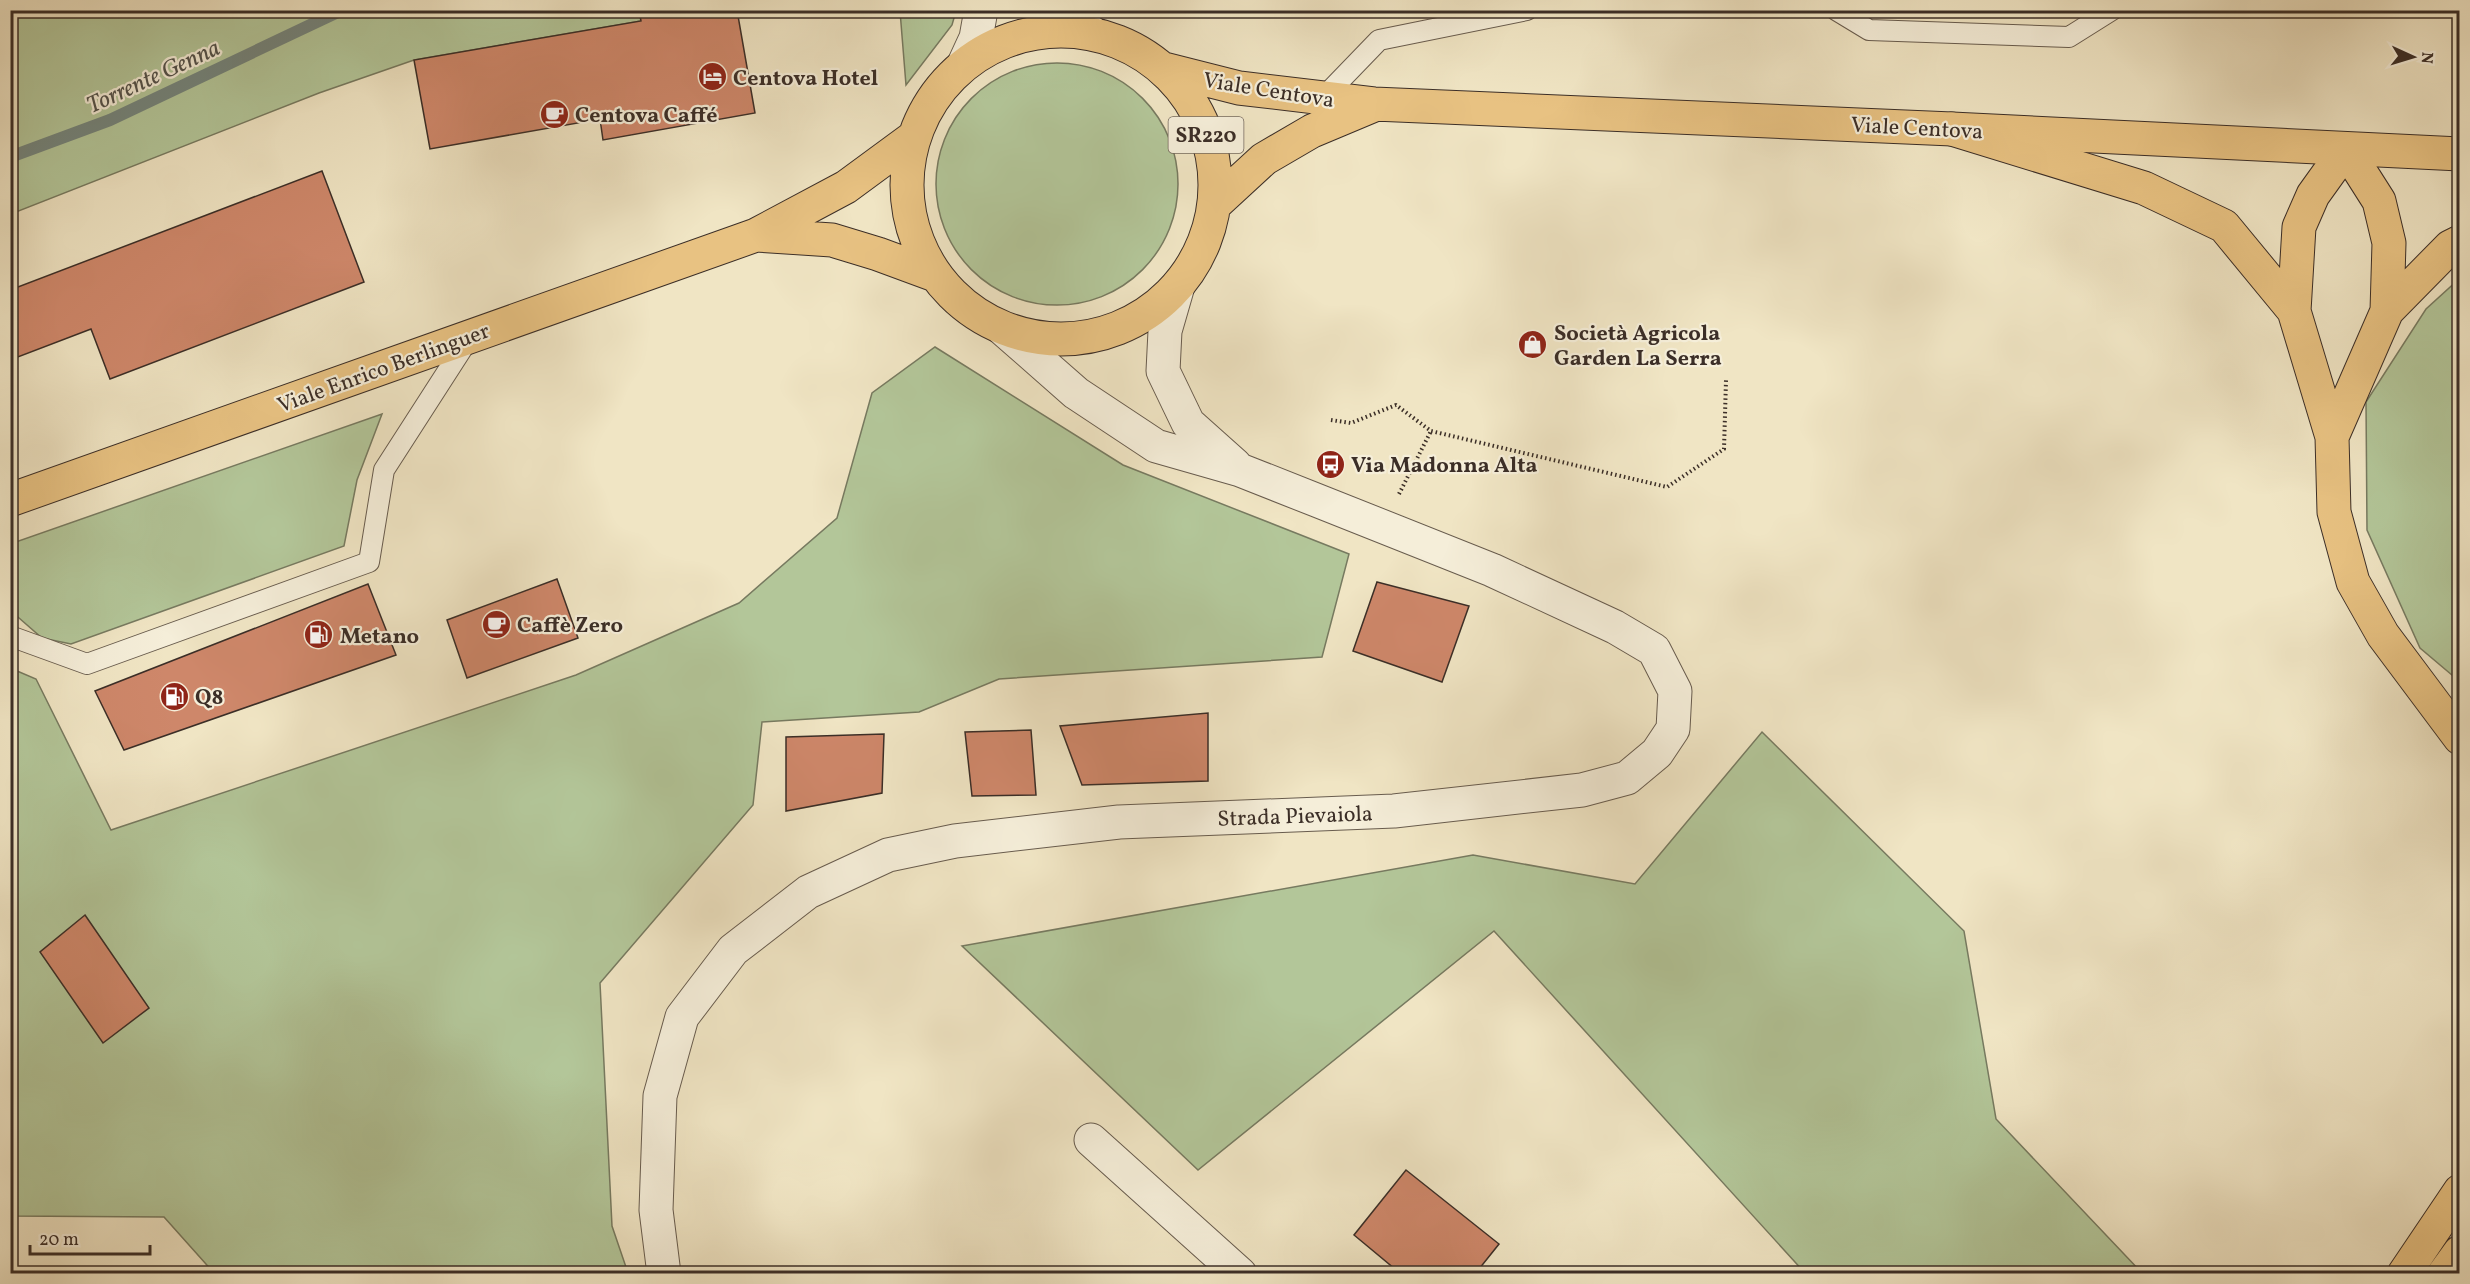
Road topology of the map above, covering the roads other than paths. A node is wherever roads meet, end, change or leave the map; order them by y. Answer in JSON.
{"nodes":[{"id":1,"x":981,"y":10,"type":"edge"},
{"id":2,"x":1053,"y":10,"type":"edge"},
{"id":3,"x":1527,"y":10,"type":"edge"},
{"id":4,"x":1836,"y":10,"type":"edge"},
{"id":5,"x":2112,"y":10,"type":"edge"},
{"id":6,"x":1091,"y":32,"type":"junction"},
{"id":7,"x":964,"y":64,"type":"junction"},
{"id":8,"x":1164,"y":69,"type":"junction"},
{"id":9,"x":1323,"y":98,"type":"junction"},
{"id":10,"x":1374,"y":104,"type":"junction"},
{"id":11,"x":1952,"y":129,"type":"junction"},
{"id":12,"x":914,"y":137,"type":"junction"},
{"id":13,"x":2346,"y":149,"type":"junction"},
{"id":14,"x":2460,"y":154,"type":"edge"},
{"id":15,"x":1214,"y":205,"type":"junction"},
{"id":16,"x":756,"y":235,"type":"junction"},
{"id":17,"x":2460,"y":243,"type":"edge"},
{"id":18,"x":935,"y":275,"type":"junction"},
{"id":19,"x":1178,"y":286,"type":"junction"},
{"id":20,"x":2294,"y":311,"type":"junction"},
{"id":21,"x":2386,"y":311,"type":"junction"},
{"id":22,"x":1002,"y":328,"type":"junction"},
{"id":23,"x":471,"y":336,"type":"junction"},
{"id":24,"x":2332,"y":437,"type":"junction"},
{"id":25,"x":1240,"y":470,"type":"junction"},
{"id":26,"x":10,"y":500,"type":"edge"},
{"id":27,"x":10,"y":636,"type":"edge"},
{"id":28,"x":2422,"y":686,"type":"junction"},
{"id":29,"x":2460,"y":710,"type":"edge"},
{"id":30,"x":2460,"y":738,"type":"edge"},
{"id":31,"x":1091,"y":1140,"type":"dead end"},
{"id":32,"x":2460,"y":1191,"type":"edge"},
{"id":33,"x":2460,"y":1252,"type":"edge"},
{"id":34,"x":664,"y":1274,"type":"edge"},
{"id":35,"x":1240,"y":1274,"type":"edge"},
{"id":36,"x":2404,"y":1274,"type":"edge"},
{"id":37,"x":2444,"y":1274,"type":"edge"}],
"edges":[{"from":1,"to":7,"type":"street","number":"SR220"},
{"from":2,"to":6,"type":"street","number":"SR220"},
{"from":3,"to":9,"type":"lane"},
{"from":4,"to":5,"type":"lane"},
{"from":6,"to":7,"type":"main road","number":"SR220"},
{"from":6,"to":8,"type":"main road","number":"SR220"},
{"from":7,"to":12,"type":"main road","number":"SR220"},
{"from":8,"to":9,"type":"main road","name":"Viale Centova"},
{"from":8,"to":15,"type":"main road","number":"SR220"},
{"from":9,"to":10,"type":"main road","name":"Viale Centova"},
{"from":10,"to":11,"type":"main road","name":"Viale Centova"},
{"from":10,"to":15,"type":"main road","name":"Viale Centova"},
{"from":11,"to":13,"type":"main road","name":"Viale Centova"},
{"from":11,"to":20,"type":"main road"},
{"from":12,"to":16,"type":"main road"},
{"from":12,"to":18,"type":"main road","number":"SR220"},
{"from":13,"to":14,"type":"main road","name":"Viale Centova"},
{"from":13,"to":20,"type":"main road"},
{"from":13,"to":21,"type":"main road"},
{"from":15,"to":19,"type":"main road","number":"SR220"},
{"from":16,"to":18,"type":"main road"},
{"from":16,"to":23,"type":"main road","name":"Viale Enrico Berlinguer"},
{"from":17,"to":21,"type":"main road"},
{"from":18,"to":22,"type":"main road","number":"SR220"},
{"from":19,"to":22,"type":"main road","number":"SR220"},
{"from":19,"to":25,"type":"street","number":"SR220"},
{"from":20,"to":24,"type":"main road"},
{"from":21,"to":24,"type":"main road"},
{"from":22,"to":25,"type":"street","number":"SR220"},
{"from":23,"to":26,"type":"main road","name":"Viale Enrico Berlinguer"},
{"from":23,"to":27,"type":"lane"},
{"from":24,"to":28,"type":"main road"},
{"from":25,"to":34,"type":"street","name":"Strada Pievaiola","number":"SR220"},
{"from":28,"to":29,"type":"main road"},
{"from":28,"to":30,"type":"main road"},
{"from":31,"to":35,"type":"street"},
{"from":32,"to":36,"type":"main road"},
{"from":33,"to":37,"type":"main road"}]}
